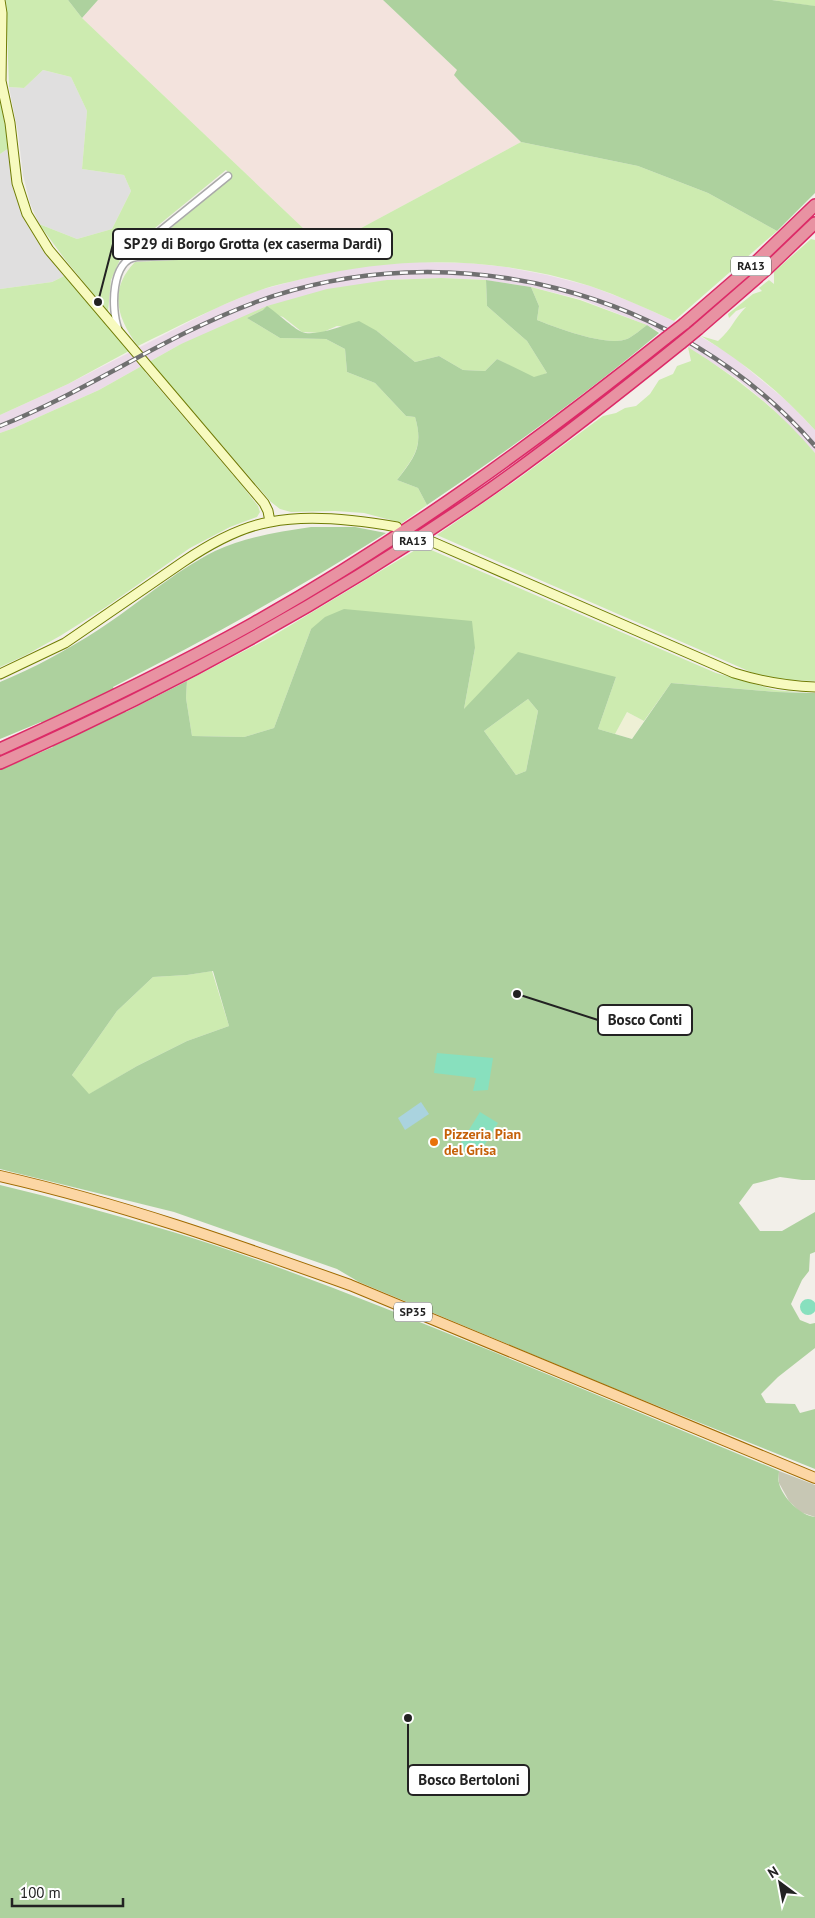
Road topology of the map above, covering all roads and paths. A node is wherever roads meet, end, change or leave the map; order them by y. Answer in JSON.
{"nodes":[{"id":1,"x":0,"y":0,"type":"edge"},
{"id":2,"x":228,"y":176,"type":"dead end"},
{"id":3,"x":815,"y":205,"type":"edge"},
{"id":4,"x":815,"y":223,"type":"edge"},
{"id":5,"x":310,"y":241,"type":"dead end"},
{"id":6,"x":125,"y":263,"type":"junction"},
{"id":7,"x":118,"y":329,"type":"junction"},
{"id":8,"x":270,"y":522,"type":"junction"},
{"id":9,"x":397,"y":527,"type":"dead end"},
{"id":10,"x":428,"y":540,"type":"dead end"},
{"id":11,"x":0,"y":674,"type":"edge"},
{"id":12,"x":815,"y":687,"type":"edge"},
{"id":13,"x":0,"y":749,"type":"edge"},
{"id":14,"x":0,"y":763,"type":"edge"},
{"id":15,"x":0,"y":1176,"type":"edge"},
{"id":16,"x":815,"y":1478,"type":"edge"}],
"edges":[{"from":1,"to":7,"type":"main road"},
{"from":2,"to":6,"type":"street"},
{"from":3,"to":13,"type":"highway","number":"RA13","bridge":true},
{"from":4,"to":14,"type":"highway","number":"RA13","bridge":true},
{"from":5,"to":6,"type":"street"},
{"from":6,"to":7,"type":"street"},
{"from":7,"to":8,"type":"main road"},
{"from":8,"to":9,"type":"main road"},
{"from":8,"to":11,"type":"main road"},
{"from":10,"to":12,"type":"main road"},
{"from":15,"to":16,"type":"main road","number":"SP35"}]}
